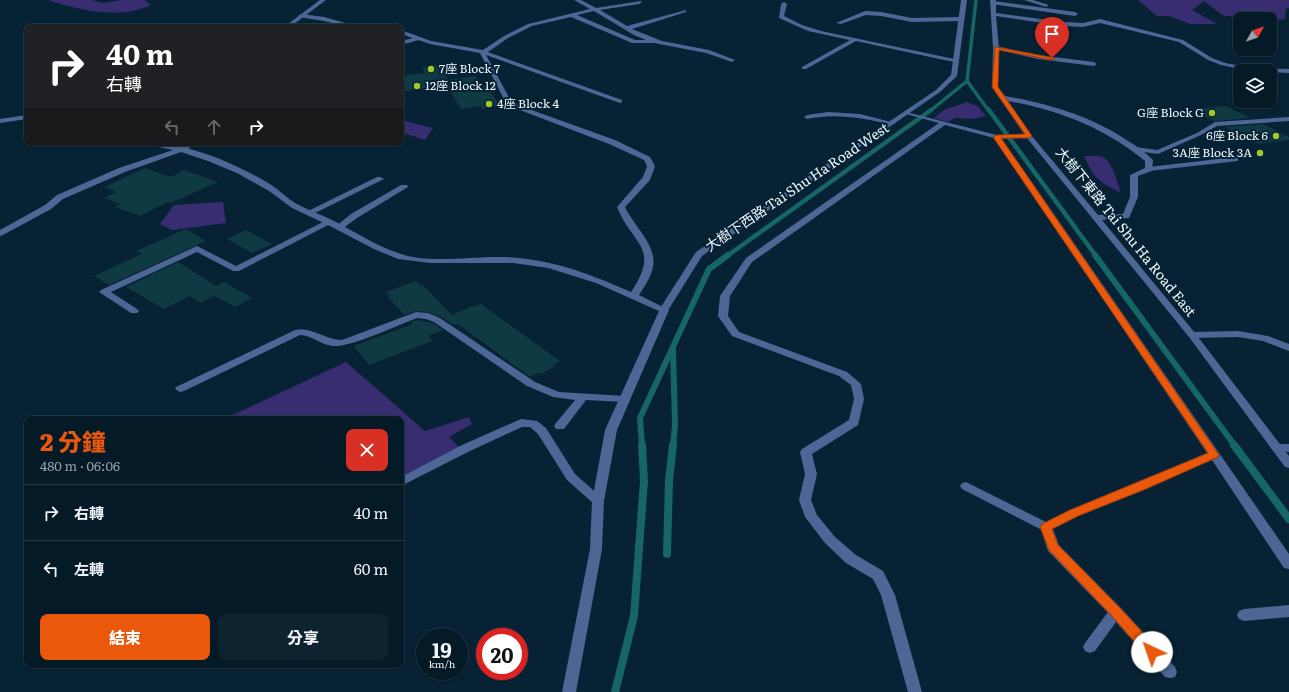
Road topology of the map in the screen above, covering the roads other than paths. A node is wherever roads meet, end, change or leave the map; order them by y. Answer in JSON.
{"nodes":[{"id":1,"x":323,"y":0,"type":"edge"},
{"id":2,"x":577,"y":0,"type":"edge"},
{"id":3,"x":964,"y":0,"type":"edge"},
{"id":4,"x":1026,"y":0,"type":"edge"},
{"id":5,"x":639,"y":2,"type":"dead end"},
{"id":6,"x":993,"y":2,"type":"edge"},
{"id":7,"x":784,"y":4,"type":"dead end"},
{"id":8,"x":1020,"y":7,"type":"junction"},
{"id":9,"x":593,"y":10,"type":"junction"},
{"id":10,"x":684,"y":12,"type":"dead end"},
{"id":11,"x":1058,"y":12,"type":"junction"},
{"id":12,"x":993,"y":14,"type":"junction"},
{"id":13,"x":1075,"y":14,"type":"dead end"},
{"id":14,"x":571,"y":15,"type":"junction"},
{"id":15,"x":301,"y":16,"type":"junction"},
{"id":16,"x":961,"y":19,"type":"junction"},
{"id":17,"x":839,"y":23,"type":"dead end"},
{"id":18,"x":290,"y":24,"type":"edge"},
{"id":19,"x":345,"y":24,"type":"edge"},
{"id":20,"x":625,"y":28,"type":"junction"},
{"id":21,"x":404,"y":33,"type":"edge"},
{"id":22,"x":417,"y":39,"type":"junction"},
{"id":23,"x":856,"y":39,"type":"junction"},
{"id":24,"x":657,"y":41,"type":"junction"},
{"id":25,"x":404,"y":42,"type":"edge"},
{"id":26,"x":996,"y":48,"type":"junction"},
{"id":27,"x":483,"y":52,"type":"junction"},
{"id":28,"x":732,"y":60,"type":"dead end"},
{"id":29,"x":956,"y":60,"type":"junction"},
{"id":30,"x":1094,"y":64,"type":"dead end"},
{"id":31,"x":804,"y":68,"type":"dead end"},
{"id":32,"x":1289,"y":71,"type":"edge"},
{"id":33,"x":1003,"y":98,"type":"junction"},
{"id":34,"x":620,"y":101,"type":"dead end"},
{"id":35,"x":908,"y":113,"type":"junction"},
{"id":36,"x":807,"y":117,"type":"dead end"},
{"id":37,"x":24,"y":118,"type":"edge"},
{"id":38,"x":1289,"y":119,"type":"edge"},
{"id":39,"x":0,"y":121,"type":"edge"},
{"id":40,"x":892,"y":123,"type":"junction"},
{"id":41,"x":944,"y":123,"type":"junction"},
{"id":42,"x":1026,"y":136,"type":"junction"},
{"id":43,"x":1000,"y":137,"type":"junction"},
{"id":44,"x":166,"y":146,"type":"edge"},
{"id":45,"x":188,"y":146,"type":"edge"},
{"id":46,"x":182,"y":149,"type":"junction"},
{"id":47,"x":1136,"y":149,"type":"junction"},
{"id":48,"x":1235,"y":159,"type":"dead end"},
{"id":49,"x":1149,"y":169,"type":"junction"},
{"id":50,"x":380,"y":179,"type":"dead end"},
{"id":51,"x":404,"y":187,"type":"dead end"},
{"id":52,"x":310,"y":212,"type":"junction"},
{"id":53,"x":1096,"y":218,"type":"junction"},
{"id":54,"x":330,"y":222,"type":"junction"},
{"id":55,"x":339,"y":227,"type":"junction"},
{"id":56,"x":0,"y":233,"type":"edge"},
{"id":57,"x":633,"y":296,"type":"junction"},
{"id":58,"x":664,"y":310,"type":"junction"},
{"id":59,"x":134,"y":311,"type":"dead end"},
{"id":60,"x":1192,"y":335,"type":"junction"},
{"id":61,"x":1289,"y":348,"type":"edge"},
{"id":62,"x":180,"y":389,"type":"dead end"},
{"id":63,"x":583,"y":397,"type":"junction"},
{"id":64,"x":625,"y":399,"type":"junction"},
{"id":65,"x":560,"y":426,"type":"dead end"},
{"id":66,"x":1277,"y":448,"type":"junction"},
{"id":67,"x":1289,"y":448,"type":"edge"},
{"id":68,"x":1214,"y":455,"type":"junction"},
{"id":69,"x":1289,"y":464,"type":"edge"},
{"id":70,"x":404,"y":480,"type":"edge"},
{"id":71,"x":966,"y":486,"type":"dead end"},
{"id":72,"x":598,"y":501,"type":"junction"},
{"id":73,"x":1046,"y":527,"type":"junction"},
{"id":74,"x":1289,"y":564,"type":"edge"},
{"id":75,"x":1289,"y":611,"type":"edge"},
{"id":76,"x":1116,"y":612,"type":"junction"},
{"id":77,"x":1244,"y":615,"type":"dead end"},
{"id":78,"x":1090,"y":647,"type":"dead end"},
{"id":79,"x":1170,"y":672,"type":"dead end"},
{"id":80,"x":569,"y":692,"type":"edge"},
{"id":81,"x":915,"y":692,"type":"edge"}],
"edges":[{"from":1,"to":15,"type":"street"},
{"from":2,"to":9,"type":"street"},
{"from":3,"to":16,"type":"street","name":"大樹下西路 Tai Shu Ha Road West"},
{"from":4,"to":8,"type":"street"},
{"from":4,"to":11,"type":"street"},
{"from":5,"to":9,"type":"street"},
{"from":6,"to":8,"type":"street"},
{"from":6,"to":12,"type":"street","name":"大樹下東路 Tai Shu Ha Road East"},
{"from":7,"to":23,"type":"street"},
{"from":8,"to":11,"type":"street"},
{"from":9,"to":14,"type":"street"},
{"from":9,"to":20,"type":"street"},
{"from":10,"to":20,"type":"street"},
{"from":11,"to":13,"type":"street"},
{"from":12,"to":26,"type":"street","name":"大樹下東路 Tai Shu Ha Road East"},
{"from":12,"to":32,"type":"street"},
{"from":14,"to":24,"type":"street"},
{"from":14,"to":27,"type":"street"},
{"from":15,"to":18,"type":"street"},
{"from":15,"to":19,"type":"street"},
{"from":16,"to":17,"type":"street"},
{"from":16,"to":29,"type":"street","name":"大樹下西路 Tai Shu Ha Road West"},
{"from":20,"to":24,"type":"street"},
{"from":21,"to":22,"type":"street"},
{"from":22,"to":25,"type":"street"},
{"from":22,"to":27,"type":"street"},
{"from":23,"to":29,"type":"street"},
{"from":23,"to":31,"type":"street"},
{"from":24,"to":28,"type":"street"},
{"from":26,"to":30,"type":"street"},
{"from":26,"to":33,"type":"street","name":"大樹下東路 Tai Shu Ha Road East"},
{"from":27,"to":34,"type":"street"},
{"from":27,"to":57,"type":"street"},
{"from":29,"to":35,"type":"street","name":"大樹下西路 Tai Shu Ha Road West"},
{"from":33,"to":42,"type":"street","name":"大樹下東路 Tai Shu Ha Road East"},
{"from":33,"to":47,"type":"street"},
{"from":35,"to":40,"type":"street","name":"大樹下西路 Tai Shu Ha Road West"},
{"from":35,"to":41,"type":"street"},
{"from":36,"to":40,"type":"street"},
{"from":37,"to":39,"type":"street"},
{"from":38,"to":47,"type":"street"},
{"from":40,"to":58,"type":"street","name":"大樹下西路 Tai Shu Ha Road West"},
{"from":41,"to":43,"type":"street"},
{"from":41,"to":81,"type":"street"},
{"from":42,"to":43,"type":"street"},
{"from":42,"to":53,"type":"street","name":"大樹下東路 Tai Shu Ha Road East"},
{"from":43,"to":68,"type":"street"},
{"from":44,"to":46,"type":"street"},
{"from":45,"to":46,"type":"street"},
{"from":46,"to":52,"type":"street"},
{"from":46,"to":56,"type":"street"},
{"from":47,"to":49,"type":"street"},
{"from":48,"to":49,"type":"street"},
{"from":49,"to":53,"type":"street"},
{"from":50,"to":52,"type":"street"},
{"from":51,"to":55,"type":"street"},
{"from":52,"to":54,"type":"street"},
{"from":53,"to":60,"type":"street","name":"大樹下東路 Tai Shu Ha Road East"},
{"from":54,"to":55,"type":"street"},
{"from":54,"to":59,"type":"street"},
{"from":55,"to":57,"type":"street"},
{"from":57,"to":58,"type":"street"},
{"from":58,"to":64,"type":"street","name":"大樹下西路 Tai Shu Ha Road West"},
{"from":60,"to":61,"type":"street"},
{"from":60,"to":66,"type":"street","name":"大樹下東路 Tai Shu Ha Road East"},
{"from":62,"to":63,"type":"street"},
{"from":63,"to":64,"type":"street"},
{"from":63,"to":65,"type":"street"},
{"from":64,"to":72,"type":"street","name":"大樹下西路 Tai Shu Ha Road West"},
{"from":66,"to":67,"type":"street"},
{"from":66,"to":69,"type":"street","name":"大樹下東路 Tai Shu Ha Road East"},
{"from":68,"to":73,"type":"street"},
{"from":68,"to":74,"type":"street"},
{"from":70,"to":72,"type":"street"},
{"from":71,"to":73,"type":"street"},
{"from":72,"to":80,"type":"street","name":"大樹下西路 Tai Shu Ha Road West"},
{"from":73,"to":76,"type":"street"},
{"from":75,"to":77,"type":"street"},
{"from":76,"to":78,"type":"street"},
{"from":76,"to":79,"type":"street"}]}
